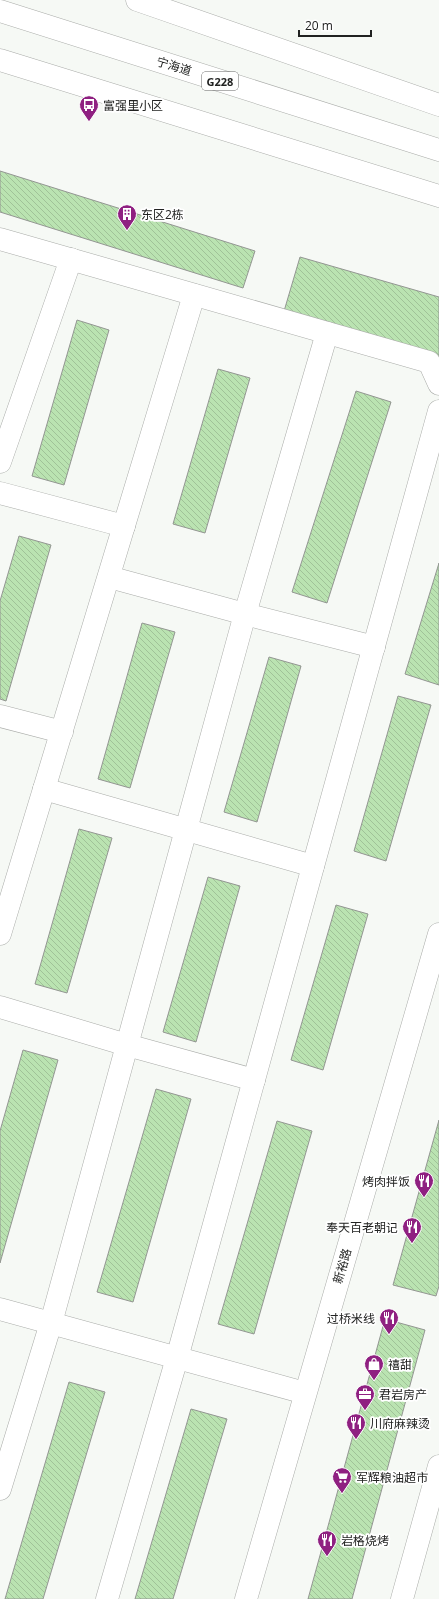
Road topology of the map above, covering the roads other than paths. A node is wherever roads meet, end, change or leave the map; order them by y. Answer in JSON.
{"nodes":[{"id":1,"x":137,"y":0,"type":"edge"},
{"id":2,"x":0,"y":12,"type":"edge"},
{"id":3,"x":0,"y":60,"type":"edge"},
{"id":4,"x":439,"y":105,"type":"edge"},
{"id":5,"x":439,"y":150,"type":"edge"},
{"id":6,"x":439,"y":196,"type":"edge"},
{"id":7,"x":0,"y":239,"type":"edge"},
{"id":8,"x":71,"y":259,"type":"junction"},
{"id":9,"x":194,"y":295,"type":"junction"},
{"id":10,"x":327,"y":333,"type":"junction"},
{"id":11,"x":439,"y":384,"type":"edge"},
{"id":12,"x":439,"y":411,"type":"edge"},
{"id":13,"x":0,"y":462,"type":"edge"},
{"id":14,"x":0,"y":493,"type":"edge"},
{"id":15,"x":124,"y":526,"type":"junction"},
{"id":16,"x":109,"y":577,"type":"junction"},
{"id":17,"x":245,"y":614,"type":"junction"},
{"id":18,"x":374,"y":647,"type":"junction"},
{"id":19,"x":0,"y":716,"type":"edge"},
{"id":20,"x":62,"y":732,"type":"junction"},
{"id":21,"x":44,"y":789,"type":"junction"},
{"id":22,"x":186,"y":829,"type":"junction"},
{"id":23,"x":313,"y":866,"type":"junction"},
{"id":24,"x":0,"y":934,"type":"edge"},
{"id":25,"x":438,"y":940,"type":"edge"},
{"id":26,"x":0,"y":1007,"type":"edge"},
{"id":27,"x":127,"y":1045,"type":"junction"},
{"id":28,"x":254,"y":1080,"type":"junction"},
{"id":29,"x":0,"y":1309,"type":"edge"},
{"id":30,"x":51,"y":1323,"type":"junction"},
{"id":31,"x":177,"y":1358,"type":"junction"},
{"id":32,"x":305,"y":1393,"type":"junction"},
{"id":33,"x":439,"y":1466,"type":"edge"},
{"id":34,"x":0,"y":1489,"type":"edge"},
{"id":35,"x":107,"y":1599,"type":"edge"},
{"id":36,"x":246,"y":1599,"type":"edge"},
{"id":37,"x":402,"y":1599,"type":"edge"}],
"edges":[{"from":1,"to":4,"type":"street"},
{"from":2,"to":5,"type":"street","name":"宁海道","number":"G228"},
{"from":3,"to":6,"type":"street"},
{"from":7,"to":8,"type":"street"},
{"from":8,"to":9,"type":"street"},
{"from":8,"to":13,"type":"street"},
{"from":9,"to":10,"type":"street"},
{"from":9,"to":15,"type":"street"},
{"from":10,"to":11,"type":"street"},
{"from":10,"to":17,"type":"street"},
{"from":12,"to":18,"type":"street"},
{"from":14,"to":15,"type":"street"},
{"from":15,"to":16,"type":"street"},
{"from":16,"to":17,"type":"street"},
{"from":16,"to":20,"type":"street"},
{"from":17,"to":18,"type":"street"},
{"from":17,"to":22,"type":"street"},
{"from":18,"to":23,"type":"street"},
{"from":19,"to":20,"type":"street"},
{"from":20,"to":21,"type":"street"},
{"from":21,"to":22,"type":"street"},
{"from":21,"to":24,"type":"street"},
{"from":22,"to":23,"type":"street"},
{"from":22,"to":27,"type":"street"},
{"from":23,"to":28,"type":"street"},
{"from":25,"to":32,"type":"street","name":"新裕路"},
{"from":26,"to":27,"type":"street"},
{"from":27,"to":28,"type":"street"},
{"from":27,"to":30,"type":"street"},
{"from":28,"to":31,"type":"street"},
{"from":29,"to":30,"type":"street"},
{"from":30,"to":31,"type":"street"},
{"from":30,"to":34,"type":"street"},
{"from":31,"to":32,"type":"street"},
{"from":31,"to":35,"type":"street"},
{"from":32,"to":36,"type":"street","name":"新裕路"},
{"from":33,"to":37,"type":"street"}]}
